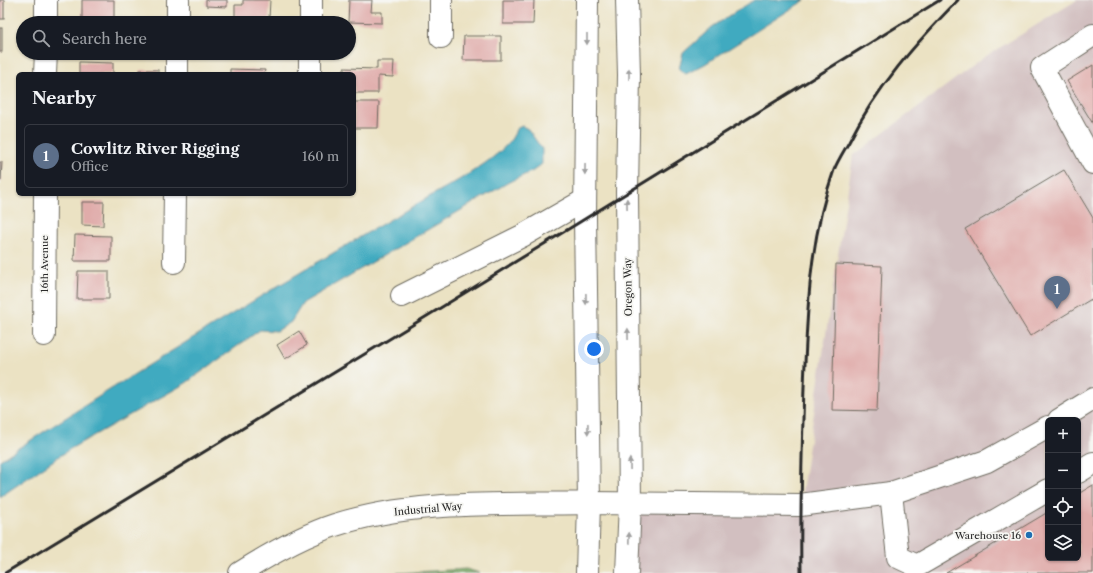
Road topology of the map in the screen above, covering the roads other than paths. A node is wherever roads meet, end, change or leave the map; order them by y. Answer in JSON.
{"nodes":[{"id":1,"x":46,"y":0,"type":"edge"},
{"id":2,"x":178,"y":0,"type":"edge"},
{"id":3,"x":311,"y":0,"type":"edge"},
{"id":4,"x":441,"y":0,"type":"edge"},
{"id":5,"x":587,"y":0,"type":"edge"},
{"id":6,"x":627,"y":0,"type":"edge"},
{"id":7,"x":46,"y":16,"type":"edge"},
{"id":8,"x":178,"y":16,"type":"edge"},
{"id":9,"x":311,"y":16,"type":"edge"},
{"id":10,"x":1093,"y":35,"type":"edge"},
{"id":11,"x":441,"y":37,"type":"dead end"},
{"id":12,"x":46,"y":60,"type":"edge"},
{"id":13,"x":177,"y":60,"type":"edge"},
{"id":14,"x":310,"y":60,"type":"edge"},
{"id":15,"x":45,"y":72,"type":"edge"},
{"id":16,"x":177,"y":72,"type":"edge"},
{"id":17,"x":310,"y":72,"type":"edge"},
{"id":18,"x":1093,"y":163,"type":"edge"},
{"id":19,"x":45,"y":196,"type":"edge"},
{"id":20,"x":175,"y":196,"type":"edge"},
{"id":21,"x":585,"y":200,"type":"junction"},
{"id":22,"x":174,"y":262,"type":"dead end"},
{"id":23,"x":402,"y":296,"type":"dead end"},
{"id":24,"x":44,"y":335,"type":"dead end"},
{"id":25,"x":1093,"y":399,"type":"edge"},
{"id":26,"x":1064,"y":417,"type":"edge"},
{"id":27,"x":1045,"y":429,"type":"edge"},
{"id":28,"x":1093,"y":463,"type":"edge"},
{"id":29,"x":1081,"y":470,"type":"edge"},
{"id":30,"x":1045,"y":492,"type":"edge"},
{"id":31,"x":891,"y":493,"type":"junction"},
{"id":32,"x":589,"y":503,"type":"junction"},
{"id":33,"x":630,"y":503,"type":"junction"},
{"id":34,"x":240,"y":573,"type":"edge"},
{"id":35,"x":587,"y":573,"type":"edge"},
{"id":36,"x":627,"y":573,"type":"edge"}],
"edges":[{"from":1,"to":7,"type":"main road"},
{"from":2,"to":8,"type":"main road"},
{"from":3,"to":9,"type":"main road"},
{"from":4,"to":11,"type":"main road"},
{"from":5,"to":21,"type":"main road","one_way":true},
{"from":33,"to":6,"type":"main road","name":"Oregon Way","one_way":true},
{"from":10,"to":18,"type":"main road"},
{"from":12,"to":15,"type":"main road"},
{"from":13,"to":16,"type":"main road"},
{"from":14,"to":17,"type":"main road"},
{"from":19,"to":24,"type":"main road","name":"16th Avenue"},
{"from":20,"to":22,"type":"main road"},
{"from":21,"to":23,"type":"main road"},
{"from":21,"to":32,"type":"main road","one_way":true},
{"from":25,"to":26,"type":"main road"},
{"from":27,"to":31,"type":"main road","name":"Industrial Way"},
{"from":28,"to":29,"type":"main road"},
{"from":30,"to":31,"type":"main road"},
{"from":31,"to":33,"type":"main road","name":"Industrial Way"},
{"from":32,"to":33,"type":"main road","name":"Industrial Way"},
{"from":32,"to":34,"type":"main road","name":"Industrial Way"},
{"from":32,"to":35,"type":"main road"},
{"from":36,"to":33,"type":"main road","name":"Oregon Way","one_way":true}]}
